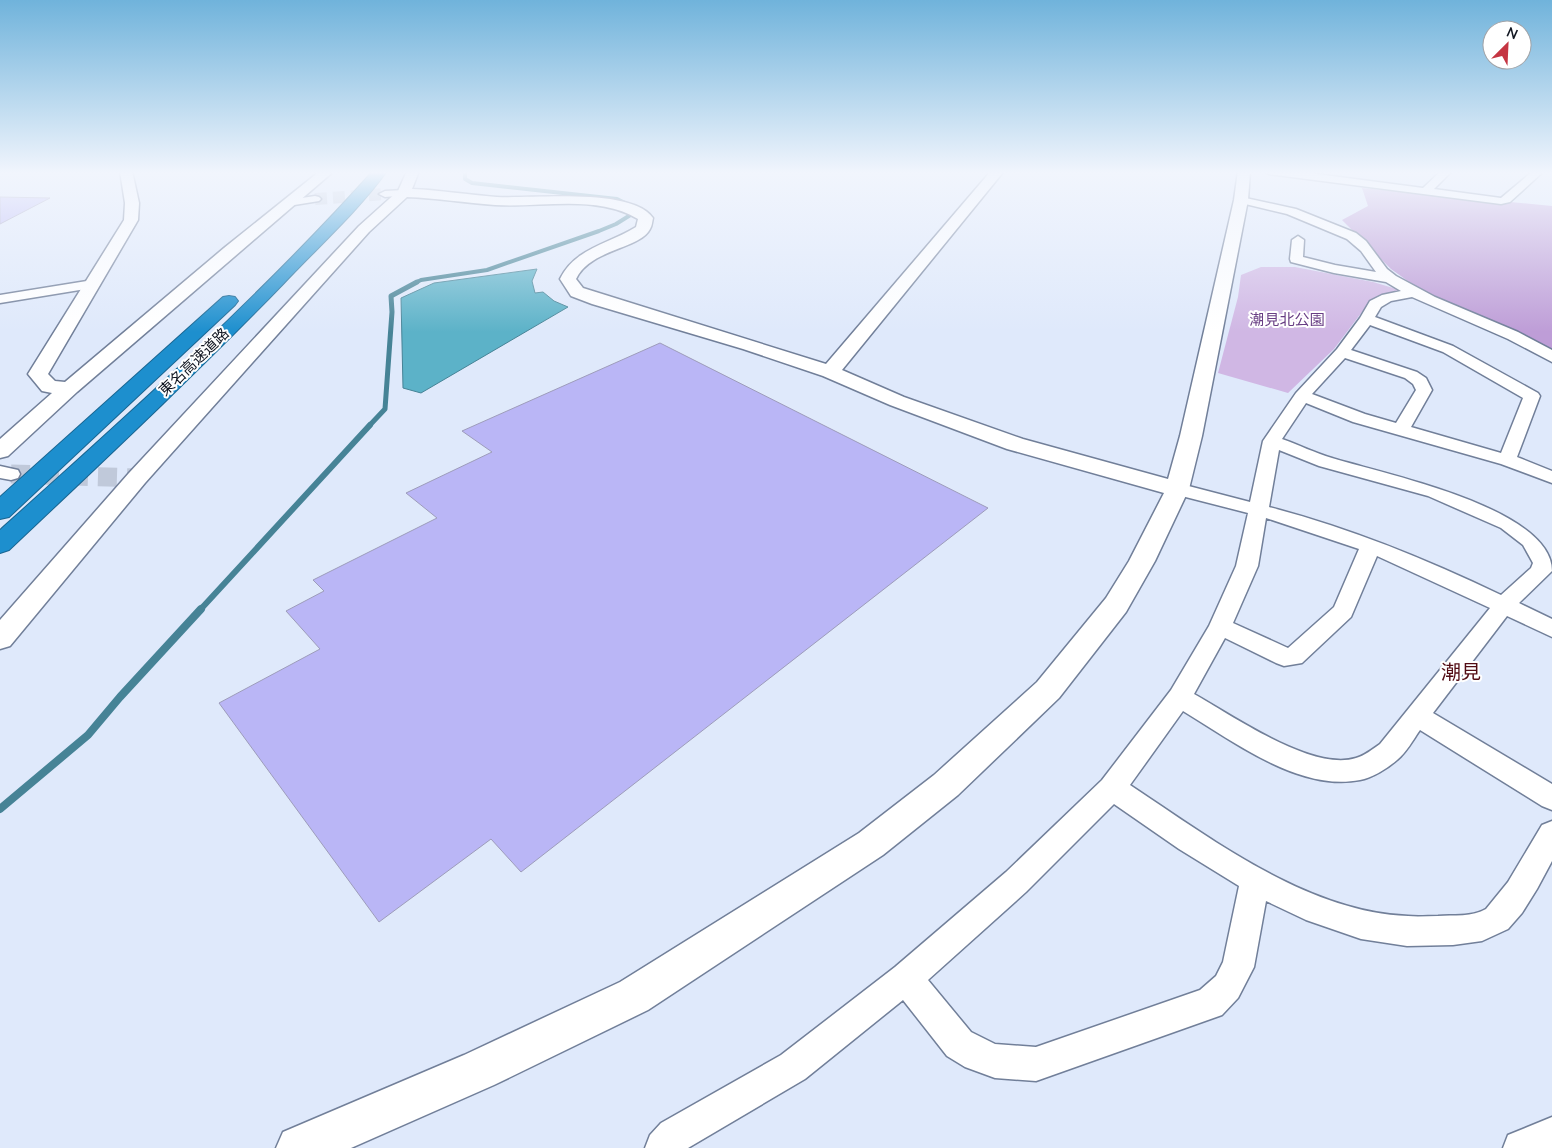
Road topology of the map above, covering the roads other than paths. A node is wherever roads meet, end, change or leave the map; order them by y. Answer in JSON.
{"nodes":[{"id":1,"x":128,"y":225,"type":"edge"},
{"id":2,"x":263,"y":225,"type":"edge"},
{"id":3,"x":306,"y":225,"type":"tunnel mouth"},
{"id":4,"x":330,"y":225,"type":"tunnel mouth"},
{"id":5,"x":368,"y":225,"type":"edge"},
{"id":6,"x":644,"y":225,"type":"edge"},
{"id":7,"x":953,"y":225,"type":"edge"},
{"id":8,"x":1235,"y":225,"type":"edge"},
{"id":9,"x":1301,"y":225,"type":"edge"},
{"id":10,"x":1326,"y":225,"type":"edge"},
{"id":11,"x":1388,"y":278,"type":"junction"},
{"id":12,"x":93,"y":284,"type":"junction"},
{"id":13,"x":1414,"y":292,"type":"junction"},
{"id":14,"x":0,"y":299,"type":"edge"},
{"id":15,"x":1366,"y":319,"type":"junction"},
{"id":16,"x":1342,"y":352,"type":"junction"},
{"id":17,"x":1552,"y":357,"type":"edge"},
{"id":18,"x":830,"y":372,"type":"junction"},
{"id":19,"x":70,"y":388,"type":"junction"},
{"id":20,"x":1302,"y":396,"type":"junction"},
{"id":21,"x":1401,"y":429,"type":"junction"},
{"id":22,"x":1272,"y":441,"type":"junction"},
{"id":23,"x":0,"y":451,"type":"edge"},
{"id":24,"x":1507,"y":460,"type":"junction"},
{"id":25,"x":1552,"y":477,"type":"edge"},
{"id":26,"x":1177,"y":489,"type":"junction"},
{"id":27,"x":1259,"y":510,"type":"junction"},
{"id":28,"x":0,"y":511,"type":"edge"},
{"id":29,"x":0,"y":544,"type":"edge"},
{"id":30,"x":1372,"y":546,"type":"junction"},
{"id":31,"x":1504,"y":605,"type":"junction"},
{"id":32,"x":1220,"y":626,"type":"junction"},
{"id":33,"x":1552,"y":629,"type":"edge"},
{"id":34,"x":0,"y":639,"type":"edge"},
{"id":35,"x":1180,"y":697,"type":"junction"},
{"id":36,"x":1416,"y":715,"type":"junction"},
{"id":37,"x":1112,"y":788,"type":"junction"},
{"id":38,"x":1552,"y":798,"type":"edge"},
{"id":39,"x":1552,"y":834,"type":"edge"},
{"id":40,"x":1255,"y":881,"type":"junction"},
{"id":41,"x":906,"y":978,"type":"junction"},
{"id":42,"x":1552,"y":1135,"type":"edge"},
{"id":43,"x":674,"y":1144,"type":"edge"},
{"id":44,"x":300,"y":1148,"type":"edge"},
{"id":45,"x":1521,"y":1148,"type":"edge"}],
"edges":[{"from":1,"to":12,"type":"street"},
{"from":2,"to":19,"type":"street"},
{"from":3,"to":28,"type":"highway","name":"東名高速道路"},
{"from":4,"to":29,"type":"highway","name":"東名高速道路"},
{"from":5,"to":34,"type":"street"},
{"from":6,"to":18,"type":"street"},
{"from":7,"to":18,"type":"street"},
{"from":8,"to":26,"type":"street"},
{"from":9,"to":11,"type":"street"},
{"from":10,"to":11,"type":"street"},
{"from":11,"to":13,"type":"street"},
{"from":12,"to":14,"type":"street"},
{"from":12,"to":19,"type":"street"},
{"from":13,"to":15,"type":"street"},
{"from":13,"to":17,"type":"street"},
{"from":15,"to":16,"type":"street"},
{"from":15,"to":24,"type":"street"},
{"from":16,"to":20,"type":"street"},
{"from":16,"to":21,"type":"street"},
{"from":18,"to":26,"type":"street"},
{"from":19,"to":23,"type":"street"},
{"from":20,"to":21,"type":"street"},
{"from":20,"to":22,"type":"street"},
{"from":21,"to":24,"type":"street"},
{"from":22,"to":27,"type":"street"},
{"from":22,"to":31,"type":"street"},
{"from":24,"to":25,"type":"street"},
{"from":26,"to":27,"type":"street"},
{"from":26,"to":44,"type":"street"},
{"from":27,"to":30,"type":"street"},
{"from":27,"to":32,"type":"street"},
{"from":30,"to":31,"type":"street"},
{"from":30,"to":32,"type":"street"},
{"from":31,"to":33,"type":"street"},
{"from":31,"to":36,"type":"street"},
{"from":32,"to":35,"type":"street"},
{"from":35,"to":36,"type":"street"},
{"from":35,"to":37,"type":"street"},
{"from":36,"to":38,"type":"street"},
{"from":37,"to":40,"type":"street"},
{"from":37,"to":41,"type":"street"},
{"from":39,"to":40,"type":"street"},
{"from":40,"to":41,"type":"street"},
{"from":41,"to":43,"type":"street"},
{"from":42,"to":45,"type":"street"}]}
